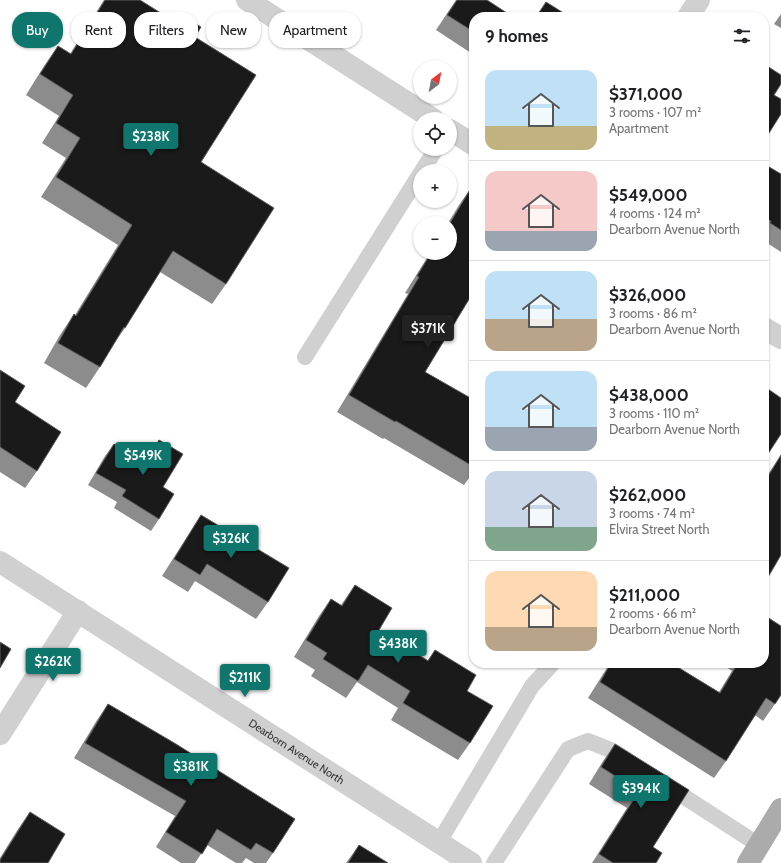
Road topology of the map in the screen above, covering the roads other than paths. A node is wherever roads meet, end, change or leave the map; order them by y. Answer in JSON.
{"nodes":[{"id":1,"x":247,"y":0,"type":"edge"},
{"id":2,"x":699,"y":0,"type":"edge"},
{"id":3,"x":691,"y":12,"type":"edge"},
{"id":4,"x":422,"y":112,"type":"edge"},
{"id":5,"x":457,"y":134,"type":"edge"},
{"id":6,"x":469,"y":142,"type":"edge"},
{"id":7,"x":413,"y":185,"type":"edge"},
{"id":8,"x":304,"y":357,"type":"dead end"},
{"id":9,"x":0,"y":562,"type":"edge"},
{"id":10,"x":78,"y":611,"type":"junction"},
{"id":11,"x":548,"y":668,"type":"edge"},
{"id":12,"x":0,"y":734,"type":"edge"},
{"id":13,"x":781,"y":809,"type":"edge"},
{"id":14,"x":439,"y":842,"type":"junction"},
{"id":15,"x":759,"y":845,"type":"junction"},
{"id":16,"x":471,"y":863,"type":"edge"},
{"id":17,"x":494,"y":863,"type":"edge"},
{"id":18,"x":748,"y":863,"type":"edge"}],
"edges":[{"from":1,"to":4,"type":"street"},
{"from":2,"to":3,"type":"street"},
{"from":5,"to":6,"type":"street"},
{"from":7,"to":8,"type":"lane"},
{"from":9,"to":10,"type":"street","name":"Dearborn Avenue North"},
{"from":10,"to":12,"type":"street"},
{"from":10,"to":14,"type":"street","name":"Dearborn Avenue North"},
{"from":11,"to":14,"type":"lane"},
{"from":13,"to":15,"type":"main road"},
{"from":14,"to":16,"type":"street","name":"Dearborn Avenue North"},
{"from":15,"to":17,"type":"lane"},
{"from":15,"to":18,"type":"main road"}]}
